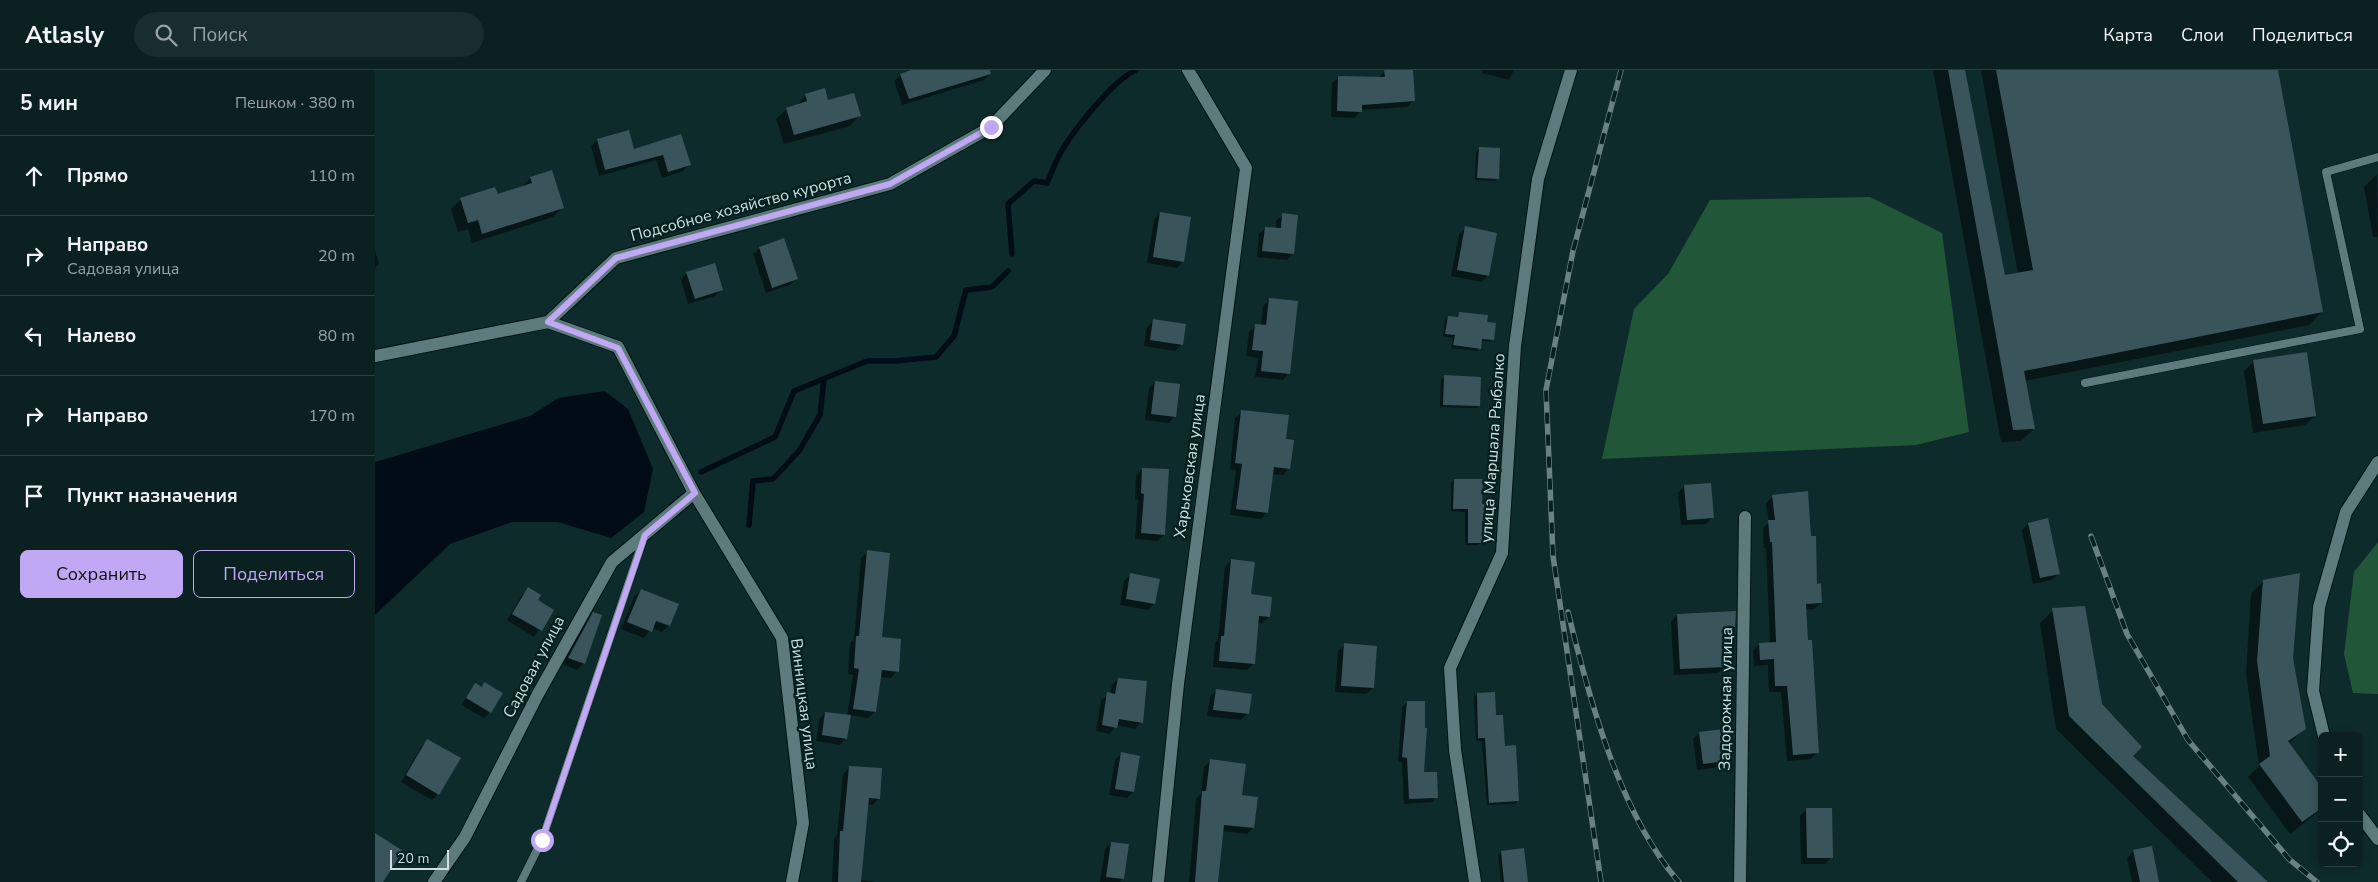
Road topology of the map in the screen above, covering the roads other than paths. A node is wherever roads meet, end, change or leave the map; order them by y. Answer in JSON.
{"nodes":[{"id":1,"x":1045,"y":70,"type":"edge"},
{"id":2,"x":1188,"y":70,"type":"edge"},
{"id":3,"x":1571,"y":70,"type":"edge"},
{"id":4,"x":2378,"y":157,"type":"edge"},
{"id":5,"x":548,"y":322,"type":"junction"},
{"id":6,"x":375,"y":356,"type":"edge"},
{"id":7,"x":2085,"y":383,"type":"dead end"},
{"id":8,"x":2378,"y":462,"type":"edge"},
{"id":9,"x":695,"y":493,"type":"junction"},
{"id":10,"x":1745,"y":517,"type":"dead end"},
{"id":11,"x":645,"y":535,"type":"junction"},
{"id":12,"x":2323,"y":732,"type":"edge"},
{"id":13,"x":2363,"y":819,"type":"edge"},
{"id":14,"x":2378,"y":839,"type":"edge"},
{"id":15,"x":434,"y":882,"type":"edge"},
{"id":16,"x":521,"y":882,"type":"edge"},
{"id":17,"x":793,"y":882,"type":"edge"},
{"id":18,"x":1158,"y":882,"type":"edge"},
{"id":19,"x":1475,"y":882,"type":"edge"},
{"id":20,"x":1740,"y":882,"type":"edge"}],
"edges":[{"from":1,"to":5,"type":"street","name":"Подсобное хозяйство курорта"},
{"from":2,"to":18,"type":"street","name":"Харьковская улица"},
{"from":3,"to":19,"type":"street","name":"улица Маршала Рыбалко"},
{"from":4,"to":7,"type":"lane"},
{"from":5,"to":6,"type":"street"},
{"from":5,"to":9,"type":"street","name":"Винницкая улица"},
{"from":8,"to":12,"type":"street"},
{"from":9,"to":11,"type":"street","name":"Садовая улица"},
{"from":9,"to":17,"type":"street","name":"Винницкая улица"},
{"from":10,"to":20,"type":"street","name":"Задорожная улица"},
{"from":11,"to":15,"type":"street","name":"Садовая улица"},
{"from":11,"to":16,"type":"lane"},
{"from":13,"to":14,"type":"street"}]}
